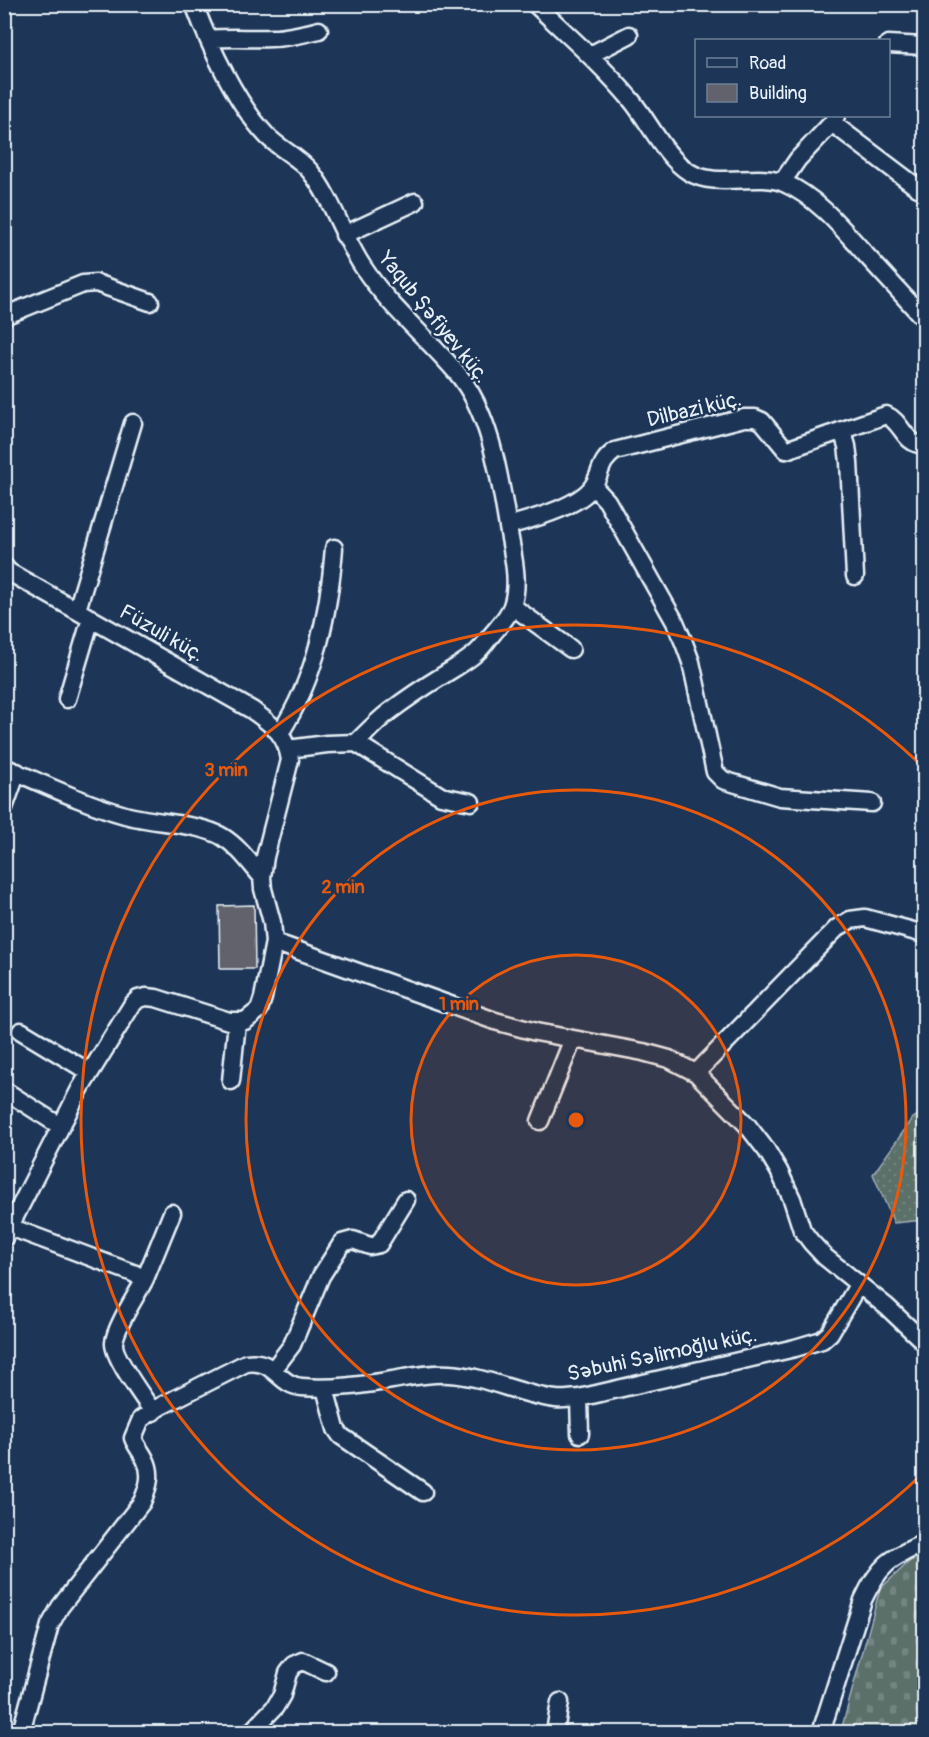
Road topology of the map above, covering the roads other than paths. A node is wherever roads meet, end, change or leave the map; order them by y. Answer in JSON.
{"nodes":[{"id":1,"x":194,"y":4,"type":"edge"},
{"id":2,"x":535,"y":4,"type":"edge"},
{"id":3,"x":319,"y":30,"type":"dead end"},
{"id":4,"x":629,"y":34,"type":"dead end"},
{"id":5,"x":209,"y":39,"type":"junction"},
{"id":6,"x":890,"y":44,"type":"edge"},
{"id":7,"x":924,"y":46,"type":"edge"},
{"id":8,"x":590,"y":56,"type":"junction"},
{"id":9,"x":834,"y":119,"type":"edge"},
{"id":10,"x":782,"y":182,"type":"junction"},
{"id":11,"x":918,"y":188,"type":"dead end"},
{"id":12,"x":415,"y":202,"type":"dead end"},
{"id":13,"x":344,"y":235,"type":"junction"},
{"id":14,"x":150,"y":302,"type":"dead end"},
{"id":15,"x":4,"y":316,"type":"edge"},
{"id":16,"x":924,"y":319,"type":"edge"},
{"id":17,"x":134,"y":423,"type":"dead end"},
{"id":18,"x":842,"y":430,"type":"junction"},
{"id":19,"x":924,"y":445,"type":"edge"},
{"id":20,"x":593,"y":486,"type":"junction"},
{"id":21,"x":508,"y":526,"type":"junction"},
{"id":22,"x":334,"y":548,"type":"dead end"},
{"id":23,"x":4,"y":566,"type":"edge"},
{"id":24,"x":855,"y":576,"type":"dead end"},
{"id":25,"x":512,"y":606,"type":"junction"},
{"id":26,"x":84,"y":614,"type":"junction"},
{"id":27,"x":571,"y":649,"type":"dead end"},
{"id":28,"x":67,"y":699,"type":"dead end"},
{"id":29,"x":280,"y":733,"type":"junction"},
{"id":30,"x":356,"y":743,"type":"junction"},
{"id":31,"x":288,"y":749,"type":"junction"},
{"id":32,"x":11,"y":769,"type":"edge"},
{"id":33,"x":471,"y":802,"type":"dead end"},
{"id":34,"x":872,"y":803,"type":"dead end"},
{"id":35,"x":4,"y":808,"type":"edge"},
{"id":36,"x":262,"y":877,"type":"junction"},
{"id":37,"x":924,"y":934,"type":"edge"},
{"id":38,"x":274,"y":942,"type":"junction"},
{"id":39,"x":237,"y":1022,"type":"junction"},
{"id":40,"x":21,"y":1031,"type":"dead end"},
{"id":41,"x":573,"y":1039,"type":"junction"},
{"id":42,"x":89,"y":1072,"type":"junction"},
{"id":43,"x":696,"y":1073,"type":"junction"},
{"id":44,"x":231,"y":1081,"type":"dead end"},
{"id":45,"x":4,"y":1090,"type":"edge"},
{"id":46,"x":540,"y":1121,"type":"dead end"},
{"id":47,"x":60,"y":1126,"type":"junction"},
{"id":48,"x":406,"y":1200,"type":"dead end"},
{"id":49,"x":171,"y":1214,"type":"dead end"},
{"id":50,"x":7,"y":1232,"type":"edge"},
{"id":51,"x":145,"y":1279,"type":"junction"},
{"id":52,"x":858,"y":1285,"type":"junction"},
{"id":53,"x":924,"y":1342,"type":"edge"},
{"id":54,"x":273,"y":1370,"type":"junction"},
{"id":55,"x":326,"y":1388,"type":"junction"},
{"id":56,"x":579,"y":1398,"type":"junction"},
{"id":57,"x":153,"y":1412,"type":"junction"},
{"id":58,"x":580,"y":1434,"type":"dead end"},
{"id":59,"x":423,"y":1492,"type":"dead end"},
{"id":60,"x":924,"y":1543,"type":"edge"},
{"id":61,"x":326,"y":1672,"type":"dead end"},
{"id":62,"x":560,"y":1702,"type":"dead end"},
{"id":63,"x":21,"y":1732,"type":"edge"},
{"id":64,"x":251,"y":1732,"type":"edge"},
{"id":65,"x":555,"y":1732,"type":"edge"},
{"id":66,"x":821,"y":1732,"type":"edge"}],
"edges":[{"from":1,"to":5,"type":"street","name":"Yaqub Şəfiyev küç."},
{"from":2,"to":8,"type":"street"},
{"from":3,"to":5,"type":"street"},
{"from":4,"to":8,"type":"street"},
{"from":5,"to":13,"type":"street","name":"Yaqub Şəfiyev küç."},
{"from":6,"to":7,"type":"street"},
{"from":8,"to":10,"type":"street"},
{"from":9,"to":10,"type":"street"},
{"from":9,"to":11,"type":"street"},
{"from":10,"to":16,"type":"street"},
{"from":12,"to":13,"type":"street"},
{"from":13,"to":21,"type":"street","name":"Yaqub Şəfiyev küç."},
{"from":14,"to":15,"type":"street"},
{"from":17,"to":26,"type":"street"},
{"from":18,"to":19,"type":"street","name":"Dilbazi küç."},
{"from":18,"to":20,"type":"street","name":"Dilbazi küç."},
{"from":18,"to":24,"type":"street"},
{"from":20,"to":21,"type":"street","name":"Dilbazi küç."},
{"from":20,"to":34,"type":"street"},
{"from":21,"to":25,"type":"street","name":"Yaqub Şəfiyev küç."},
{"from":22,"to":29,"type":"street"},
{"from":23,"to":26,"type":"street","name":"Füzuli küç."},
{"from":25,"to":27,"type":"street"},
{"from":25,"to":30,"type":"street","name":"Yaqub Şəfiyev küç."},
{"from":26,"to":28,"type":"street"},
{"from":26,"to":29,"type":"street","name":"Füzuli küç."},
{"from":29,"to":31,"type":"street","name":"Füzuli küç."},
{"from":30,"to":31,"type":"street"},
{"from":30,"to":33,"type":"street"},
{"from":31,"to":36,"type":"street"},
{"from":32,"to":35,"type":"street"},
{"from":32,"to":36,"type":"street"},
{"from":36,"to":38,"type":"street"},
{"from":37,"to":43,"type":"street"},
{"from":38,"to":39,"type":"street"},
{"from":38,"to":41,"type":"street"},
{"from":39,"to":42,"type":"street"},
{"from":39,"to":44,"type":"street"},
{"from":40,"to":42,"type":"street"},
{"from":41,"to":43,"type":"street"},
{"from":41,"to":46,"type":"street"},
{"from":42,"to":47,"type":"street"},
{"from":43,"to":52,"type":"street"},
{"from":45,"to":47,"type":"street"},
{"from":47,"to":50,"type":"street"},
{"from":48,"to":54,"type":"street"},
{"from":49,"to":51,"type":"street"},
{"from":50,"to":51,"type":"street"},
{"from":51,"to":57,"type":"street"},
{"from":52,"to":53,"type":"street"},
{"from":52,"to":56,"type":"street","name":"Səbuhi Səlimoğlu küç."},
{"from":54,"to":55,"type":"street","name":"Səbuhi Səlimoğlu küç."},
{"from":54,"to":57,"type":"street","name":"Səbuhi Səlimoğlu küç."},
{"from":55,"to":56,"type":"street","name":"Səbuhi Səlimoğlu küç."},
{"from":55,"to":59,"type":"street"},
{"from":56,"to":58,"type":"street"},
{"from":57,"to":63,"type":"street","name":"Səbuhi Səlimoğlu küç."},
{"from":60,"to":66,"type":"street"},
{"from":61,"to":64,"type":"street"},
{"from":62,"to":65,"type":"street"}]}
